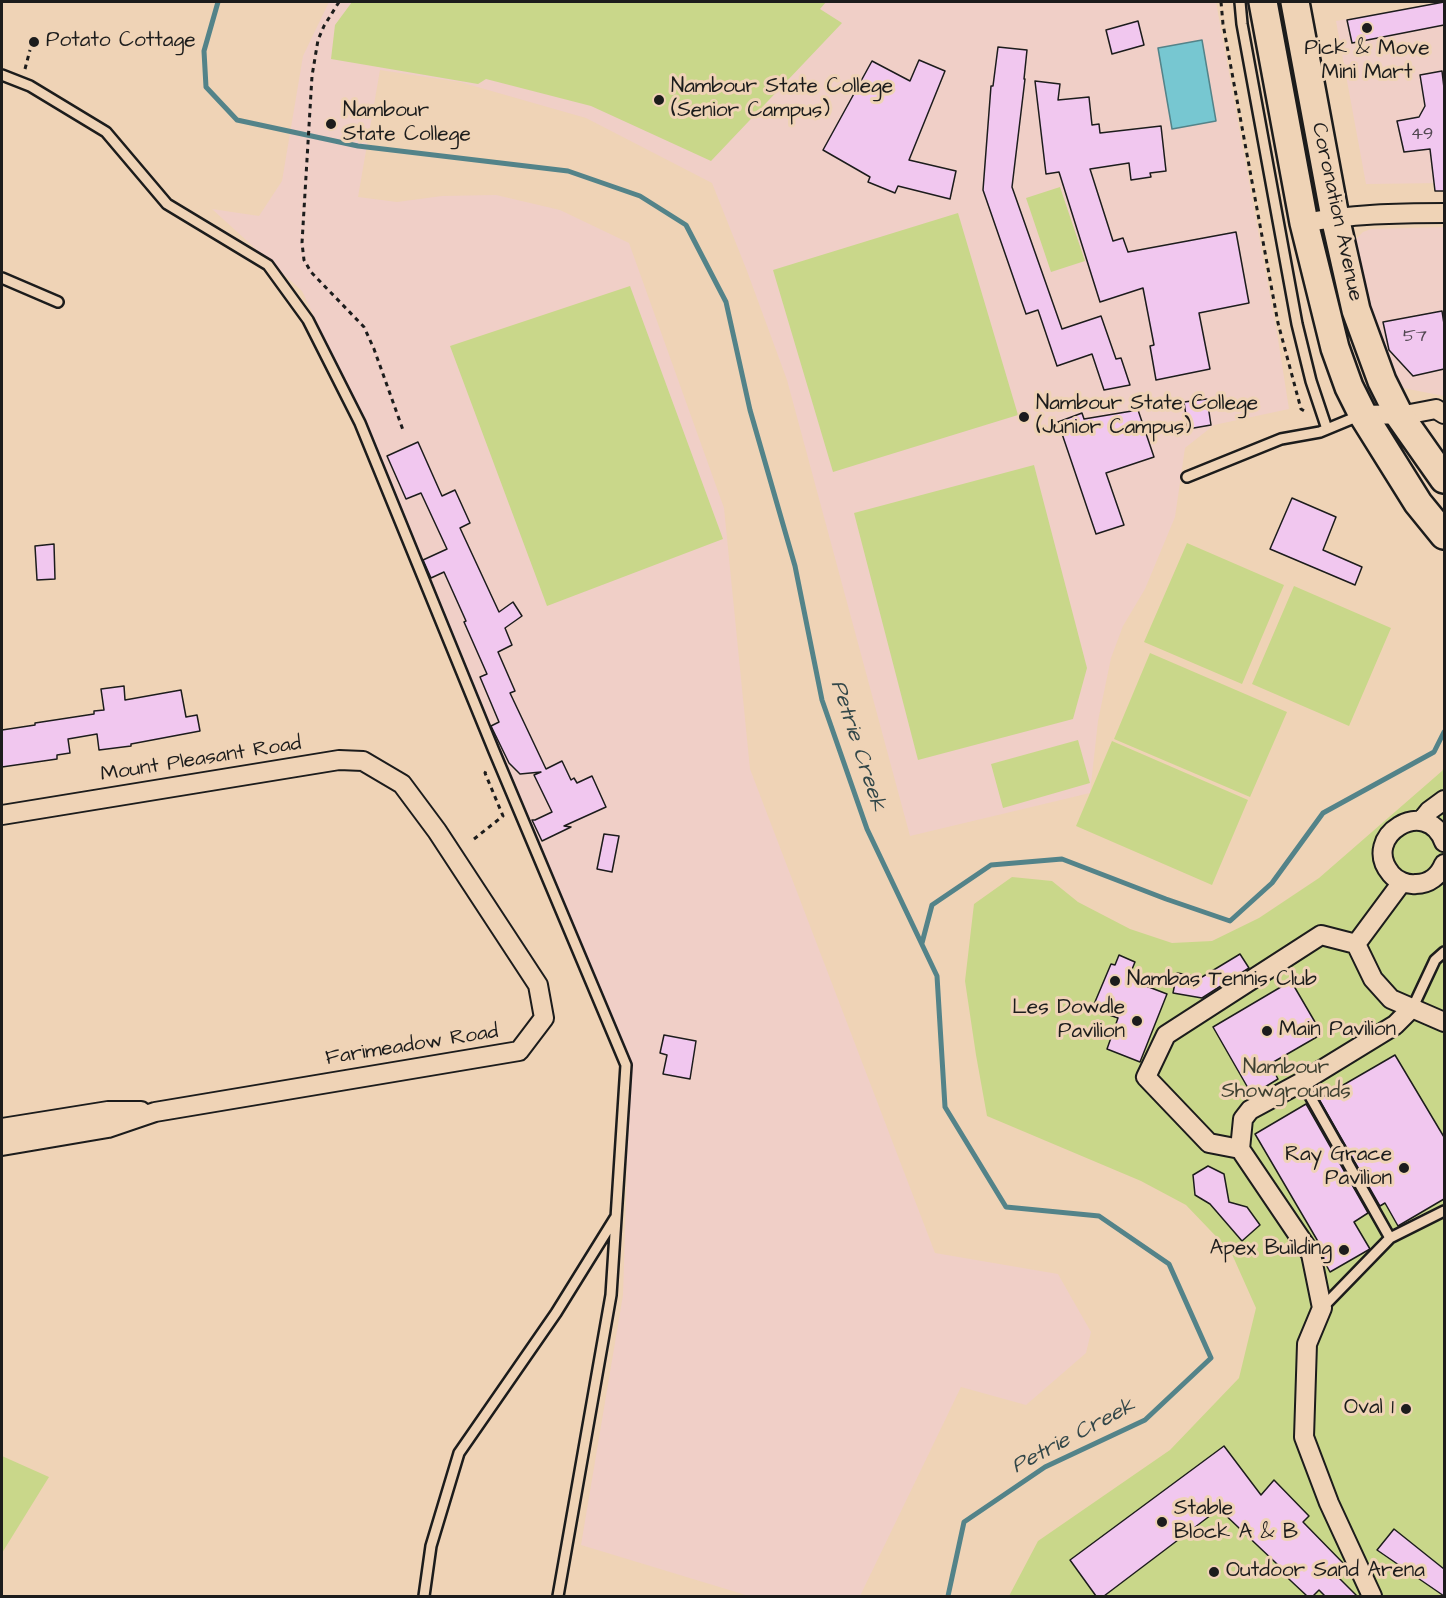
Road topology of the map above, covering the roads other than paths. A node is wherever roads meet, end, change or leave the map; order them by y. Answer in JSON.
{"nodes":[{"id":1,"x":1240,"y":2,"type":"edge"},
{"id":2,"x":1263,"y":2,"type":"edge"},
{"id":3,"x":1295,"y":2,"type":"edge"},
{"id":4,"x":2,"y":75,"type":"edge"},
{"id":5,"x":1444,"y":213,"type":"edge"},
{"id":6,"x":1335,"y":217,"type":"junction"},
{"id":7,"x":1304,"y":224,"type":"junction"},
{"id":8,"x":2,"y":278,"type":"edge"},
{"id":9,"x":58,"y":302,"type":"dead end"},
{"id":10,"x":1444,"y":414,"type":"edge"},
{"id":11,"x":1363,"y":415,"type":"junction"},
{"id":12,"x":1399,"y":415,"type":"junction"},
{"id":13,"x":1326,"y":424,"type":"junction"},
{"id":14,"x":1186,"y":477,"type":"dead end"},
{"id":15,"x":1444,"y":478,"type":"edge"},
{"id":16,"x":1444,"y":536,"type":"edge"},
{"id":17,"x":402,"y":784,"type":"joint"},
{"id":18,"x":1444,"y":800,"type":"edge"},
{"id":19,"x":2,"y":815,"type":"edge"},
{"id":20,"x":1421,"y":821,"type":"junction"},
{"id":21,"x":1444,"y":842,"type":"edge"},
{"id":22,"x":1444,"y":864,"type":"edge"},
{"id":23,"x":1402,"y":882,"type":"junction"},
{"id":24,"x":1356,"y":944,"type":"junction"},
{"id":25,"x":1444,"y":952,"type":"edge"},
{"id":26,"x":1440,"y":959,"type":"edge"},
{"id":27,"x":1411,"y":1009,"type":"junction"},
{"id":28,"x":1444,"y":1022,"type":"edge"},
{"id":29,"x":1302,"y":1082,"type":"junction"},
{"id":30,"x":155,"y":1112,"type":"junction"},
{"id":31,"x":2,"y":1128,"type":"edge"},
{"id":32,"x":2,"y":1146,"type":"edge"},
{"id":33,"x":1240,"y":1149,"type":"junction"},
{"id":34,"x":1444,"y":1211,"type":"edge"},
{"id":35,"x":616,"y":1216,"type":"junction"},
{"id":36,"x":1390,"y":1238,"type":"junction"},
{"id":37,"x":1322,"y":1308,"type":"junction"},
{"id":38,"x":424,"y":1596,"type":"edge"},
{"id":39,"x":558,"y":1596,"type":"edge"},
{"id":40,"x":1372,"y":1596,"type":"edge"}],
"edges":[{"from":1,"to":13,"type":"lane"},
{"from":2,"to":7,"type":"main road","name":"Coronation Avenue"},
{"from":3,"to":6,"type":"main road","name":"Coronation Avenue"},
{"from":4,"to":35,"type":"lane"},
{"from":5,"to":6,"type":"street"},
{"from":6,"to":7,"type":"street"},
{"from":6,"to":12,"type":"main road","name":"Coronation Avenue"},
{"from":7,"to":11,"type":"main road","name":"Coronation Avenue"},
{"from":8,"to":9,"type":"lane"},
{"from":10,"to":12,"type":"street"},
{"from":11,"to":12,"type":"street"},
{"from":11,"to":13,"type":"lane"},
{"from":11,"to":16,"type":"main road","name":"Coronation Avenue"},
{"from":12,"to":15,"type":"main road","name":"Coronation Avenue"},
{"from":13,"to":14,"type":"lane"},
{"from":17,"to":19,"type":"street","name":"Mount Pleasant Road"},
{"from":17,"to":30,"type":"street","name":"Farimeadow Road"},
{"from":18,"to":20,"type":"street"},
{"from":20,"to":21,"type":"street"},
{"from":20,"to":23,"type":"street"},
{"from":22,"to":23,"type":"street"},
{"from":23,"to":24,"type":"street"},
{"from":24,"to":27,"type":"street"},
{"from":24,"to":33,"type":"street"},
{"from":25,"to":26,"type":"lane"},
{"from":26,"to":27,"type":"lane"},
{"from":27,"to":28,"type":"street"},
{"from":27,"to":29,"type":"street"},
{"from":29,"to":33,"type":"street"},
{"from":29,"to":36,"type":"lane"},
{"from":30,"to":31,"type":"street"},
{"from":30,"to":32,"type":"street","name":"Farimeadow Road"},
{"from":33,"to":37,"type":"street"},
{"from":34,"to":36,"type":"lane"},
{"from":35,"to":38,"type":"lane"},
{"from":35,"to":39,"type":"lane"},
{"from":36,"to":37,"type":"lane"},
{"from":37,"to":40,"type":"street"}]}
